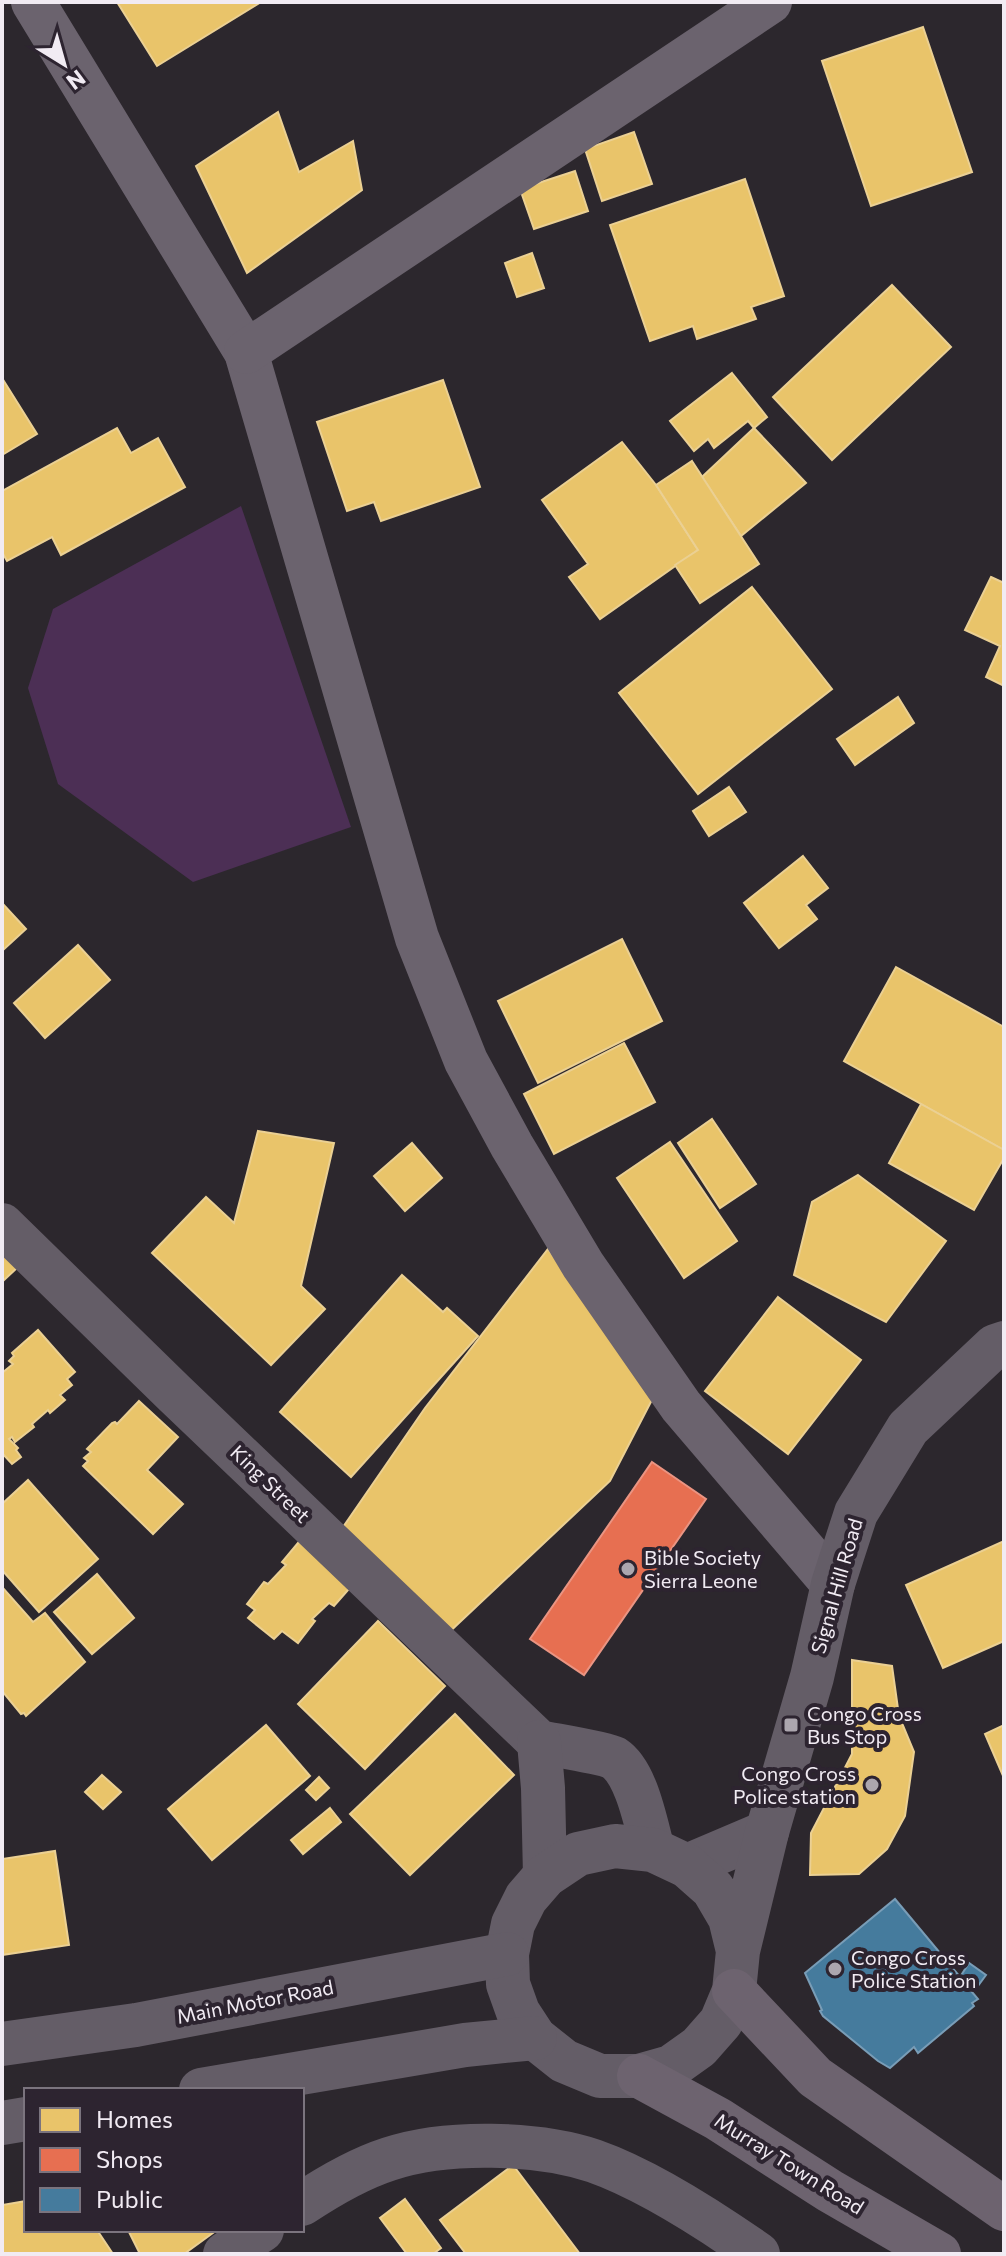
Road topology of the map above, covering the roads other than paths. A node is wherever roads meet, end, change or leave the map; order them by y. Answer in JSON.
{"nodes":[{"id":1,"x":33,"y":2,"type":"edge"},
{"id":2,"x":770,"y":2,"type":"edge"},
{"id":3,"x":246,"y":352,"type":"junction"},
{"id":4,"x":2,"y":1225,"type":"edge"},
{"id":5,"x":1001,"y":1340,"type":"edge"},
{"id":6,"x":833,"y":1584,"type":"junction"},
{"id":7,"x":539,"y":1742,"type":"junction"},
{"id":8,"x":767,"y":1832,"type":"junction"},
{"id":9,"x":670,"y":1858,"type":"junction"},
{"id":10,"x":545,"y":1876,"type":"junction"},
{"id":11,"x":507,"y":1954,"type":"junction"},
{"id":12,"x":736,"y":1971,"type":"junction"},
{"id":13,"x":535,"y":2038,"type":"junction"},
{"id":14,"x":2,"y":2044,"type":"edge"},
{"id":15,"x":639,"y":2076,"type":"junction"},
{"id":16,"x":213,"y":2088,"type":"edge"},
{"id":17,"x":24,"y":2119,"type":"edge"},
{"id":18,"x":2,"y":2123,"type":"edge"},
{"id":19,"x":304,"y":2203,"type":"edge"},
{"id":20,"x":1004,"y":2209,"type":"edge"},
{"id":21,"x":259,"y":2232,"type":"edge"},
{"id":22,"x":225,"y":2254,"type":"edge"},
{"id":23,"x":758,"y":2254,"type":"edge"},
{"id":24,"x":939,"y":2254,"type":"edge"}],
"edges":[{"from":1,"to":3,"type":"street"},
{"from":2,"to":3,"type":"street"},
{"from":3,"to":6,"type":"street"},
{"from":4,"to":7,"type":"main road","name":"King Street"},
{"from":5,"to":6,"type":"main road","name":"Signal Hill Road"},
{"from":6,"to":8,"type":"main road","name":"Signal Hill Road"},
{"from":7,"to":9,"type":"main road"},
{"from":7,"to":10,"type":"main road"},
{"from":8,"to":9,"type":"main road"},
{"from":8,"to":12,"type":"main road","name":"Signal Hill Road"},
{"from":9,"to":10,"type":"main road"},
{"from":9,"to":12,"type":"main road"},
{"from":10,"to":11,"type":"main road"},
{"from":11,"to":13,"type":"main road"},
{"from":11,"to":14,"type":"main road","name":"Main Motor Road"},
{"from":12,"to":15,"type":"main road"},
{"from":12,"to":20,"type":"main road"},
{"from":13,"to":15,"type":"main road"},
{"from":13,"to":16,"type":"main road"},
{"from":15,"to":24,"type":"main road","name":"Murray Town Road"},
{"from":17,"to":18,"type":"main road"},
{"from":19,"to":23,"type":"main road"},
{"from":21,"to":22,"type":"main road"}]}
